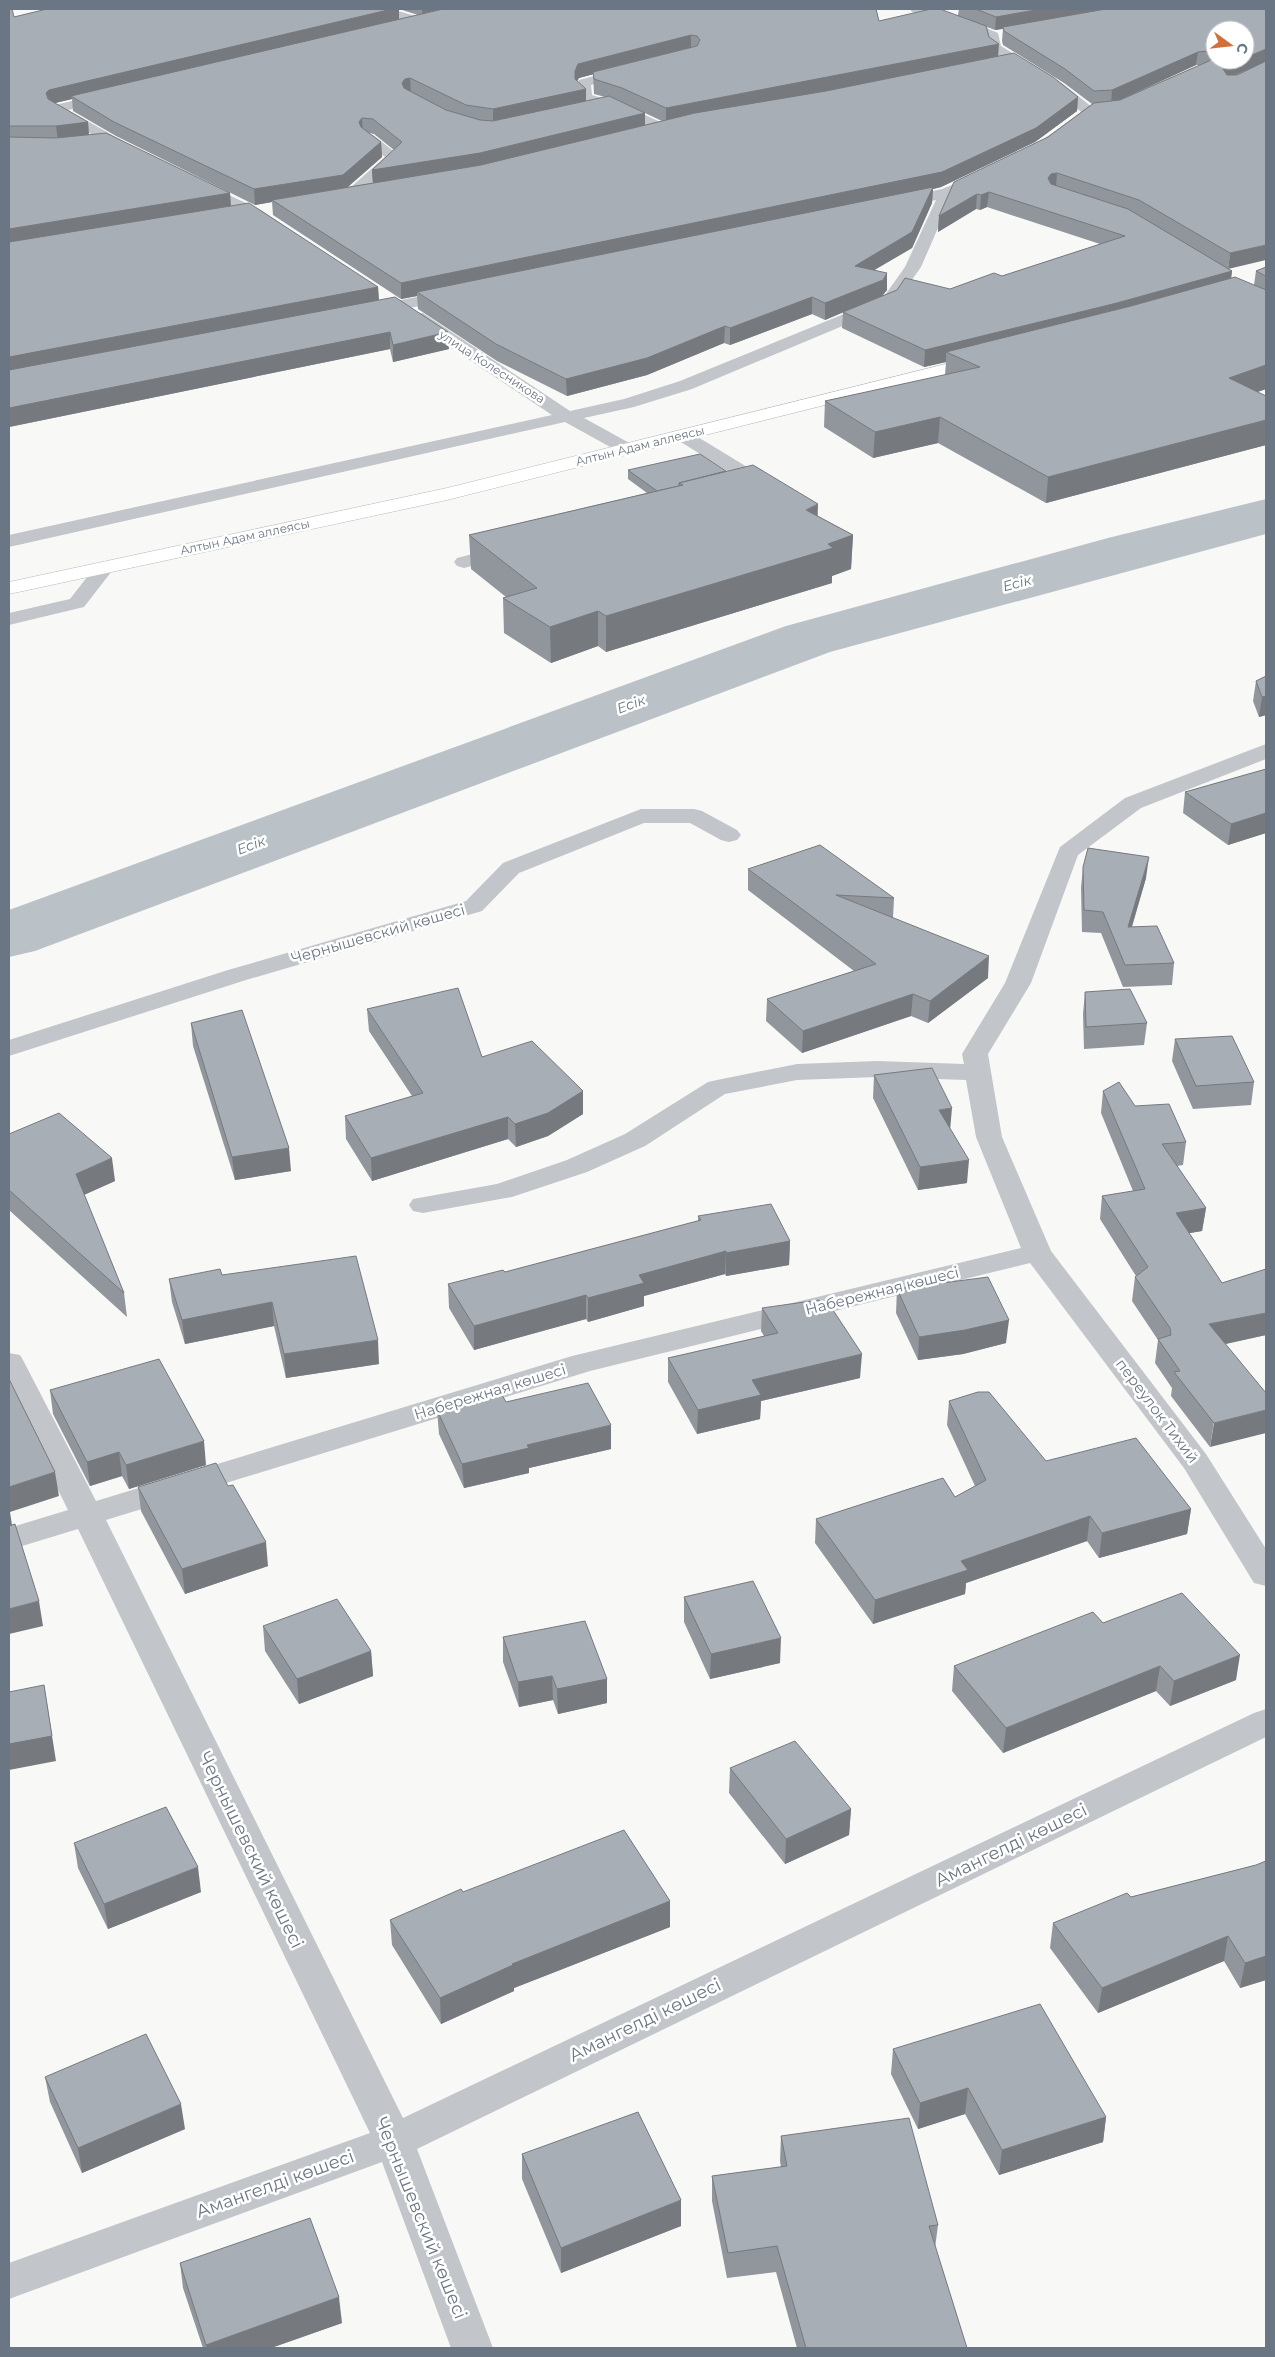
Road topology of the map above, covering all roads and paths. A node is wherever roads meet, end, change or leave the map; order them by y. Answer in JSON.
{"nodes":[{"id":1,"x":378,"y":9,"type":"edge"},
{"id":2,"x":916,"y":9,"type":"edge"},
{"id":3,"x":439,"y":17,"type":"edge"},
{"id":4,"x":421,"y":22,"type":"junction"},
{"id":5,"x":392,"y":29,"type":"edge"},
{"id":6,"x":1013,"y":61,"type":"junction"},
{"id":7,"x":994,"y":65,"type":"edge"},
{"id":8,"x":639,"y":68,"type":"edge"},
{"id":9,"x":123,"y":93,"type":"edge"},
{"id":10,"x":1131,"y":102,"type":"edge"},
{"id":11,"x":609,"y":105,"type":"junction"},
{"id":12,"x":577,"y":110,"type":"edge"},
{"id":13,"x":1089,"y":111,"type":"junction"},
{"id":14,"x":1075,"y":121,"type":"edge"},
{"id":15,"x":679,"y":126,"type":"edge"},
{"id":16,"x":664,"y":129,"type":"junction"},
{"id":17,"x":644,"y":134,"type":"edge"},
{"id":18,"x":368,"y":138,"type":"edge"},
{"id":19,"x":110,"y":141,"type":"junction"},
{"id":20,"x":84,"y":144,"type":"edge"},
{"id":21,"x":144,"y":158,"type":"edge"},
{"id":22,"x":995,"y":171,"type":"edge"},
{"id":23,"x":188,"y":179,"type":"edge"},
{"id":24,"x":377,"y":192,"type":"edge"},
{"id":25,"x":946,"y":194,"type":"junction"},
{"id":26,"x":348,"y":197,"type":"junction"},
{"id":27,"x":330,"y":200,"type":"edge"},
{"id":28,"x":877,"y":207,"type":"edge"},
{"id":29,"x":275,"y":210,"type":"edge"},
{"id":30,"x":256,"y":213,"type":"junction"},
{"id":31,"x":227,"y":218,"type":"edge"},
{"id":32,"x":288,"y":233,"type":"edge"},
{"id":33,"x":468,"y":292,"type":"edge"},
{"id":34,"x":384,"y":295,"type":"edge"},
{"id":35,"x":399,"y":306,"type":"junction"},
{"id":36,"x":350,"y":315,"type":"edge"},
{"id":37,"x":998,"y":356,"type":"edge"},
{"id":38,"x":568,"y":417,"type":"junction"},
{"id":39,"x":682,"y":435,"type":"junction"},
{"id":40,"x":627,"y":449,"type":"junction"},
{"id":41,"x":766,"y":486,"type":"junction"},
{"id":42,"x":738,"y":494,"type":"edge"},
{"id":43,"x":782,"y":497,"type":"edge"},
{"id":44,"x":9,"y":541,"type":"edge"},
{"id":45,"x":521,"y":548,"type":"edge"},
{"id":46,"x":464,"y":562,"type":"dead end"},
{"id":47,"x":105,"y":567,"type":"junction"},
{"id":48,"x":9,"y":588,"type":"edge"},
{"id":49,"x":9,"y":619,"type":"edge"},
{"id":50,"x":1266,"y":751,"type":"edge"},
{"id":51,"x":729,"y":835,"type":"dead end"},
{"id":52,"x":9,"y":1048,"type":"edge"},
{"id":53,"x":978,"y":1072,"type":"junction"},
{"id":54,"x":423,"y":1205,"type":"dead end"},
{"id":55,"x":1037,"y":1253,"type":"junction"},
{"id":56,"x":9,"y":1362,"type":"edge"},
{"id":57,"x":87,"y":1515,"type":"junction"},
{"id":58,"x":9,"y":1539,"type":"edge"},
{"id":59,"x":1266,"y":1575,"type":"edge"},
{"id":60,"x":1266,"y":1722,"type":"edge"},
{"id":61,"x":394,"y":2141,"type":"junction"},
{"id":62,"x":9,"y":2281,"type":"edge"},
{"id":63,"x":472,"y":2348,"type":"edge"}],
"edges":[{"from":1,"to":4,"type":"street"},
{"from":2,"to":6,"type":"street"},
{"from":3,"to":4,"type":"street"},
{"from":4,"to":5,"type":"street"},
{"from":6,"to":7,"type":"street"},
{"from":6,"to":13,"type":"street"},
{"from":8,"to":11,"type":"street"},
{"from":9,"to":19,"type":"street"},
{"from":10,"to":13,"type":"street"},
{"from":11,"to":12,"type":"street"},
{"from":11,"to":16,"type":"street"},
{"from":13,"to":14,"type":"street"},
{"from":15,"to":16,"type":"street"},
{"from":16,"to":17,"type":"street"},
{"from":18,"to":26,"type":"street"},
{"from":19,"to":20,"type":"street"},
{"from":19,"to":21,"type":"street"},
{"from":22,"to":25,"type":"street"},
{"from":23,"to":30,"type":"street"},
{"from":24,"to":26,"type":"street"},
{"from":25,"to":28,"type":"street"},
{"from":25,"to":38,"type":"street"},
{"from":26,"to":27,"type":"street"},
{"from":29,"to":30,"type":"street"},
{"from":30,"to":31,"type":"street"},
{"from":30,"to":32,"type":"street"},
{"from":33,"to":35,"type":"street"},
{"from":34,"to":35,"type":"street","name":"улица Колесникова"},
{"from":35,"to":36,"type":"street"},
{"from":35,"to":38,"type":"street","name":"улица Колесникова"},
{"from":37,"to":39,"type":"main road","name":"Алтын Адам аллеясы"},
{"from":38,"to":40,"type":"street","name":"улица Колесникова"},
{"from":38,"to":44,"type":"street"},
{"from":39,"to":40,"type":"main road","name":"Алтын Адам аллеясы"},
{"from":39,"to":41,"type":"street"},
{"from":40,"to":47,"type":"main road","name":"Алтын Адам аллеясы"},
{"from":41,"to":42,"type":"street"},
{"from":41,"to":43,"type":"street"},
{"from":45,"to":46,"type":"street"},
{"from":47,"to":48,"type":"main road","name":"Алтын Адам аллеясы"},
{"from":47,"to":49,"type":"street"},
{"from":50,"to":53,"type":"street"},
{"from":51,"to":52,"type":"street","name":"Чернышевский көшесі"},
{"from":53,"to":54,"type":"street"},
{"from":53,"to":55,"type":"street"},
{"from":55,"to":57,"type":"street","name":"Набережная көшесі"},
{"from":55,"to":59,"type":"street","name":"переулок Тихий"},
{"from":56,"to":57,"type":"street","name":"Чернышевский көшесі"},
{"from":57,"to":58,"type":"street","name":"Набережная көшесі"},
{"from":57,"to":61,"type":"street","name":"Чернышевский көшесі"},
{"from":60,"to":61,"type":"street","name":"Амангелді көшесі"},
{"from":61,"to":62,"type":"street","name":"Амангелді көшесі"},
{"from":61,"to":63,"type":"street","name":"Чернышевский көшесі"}]}
